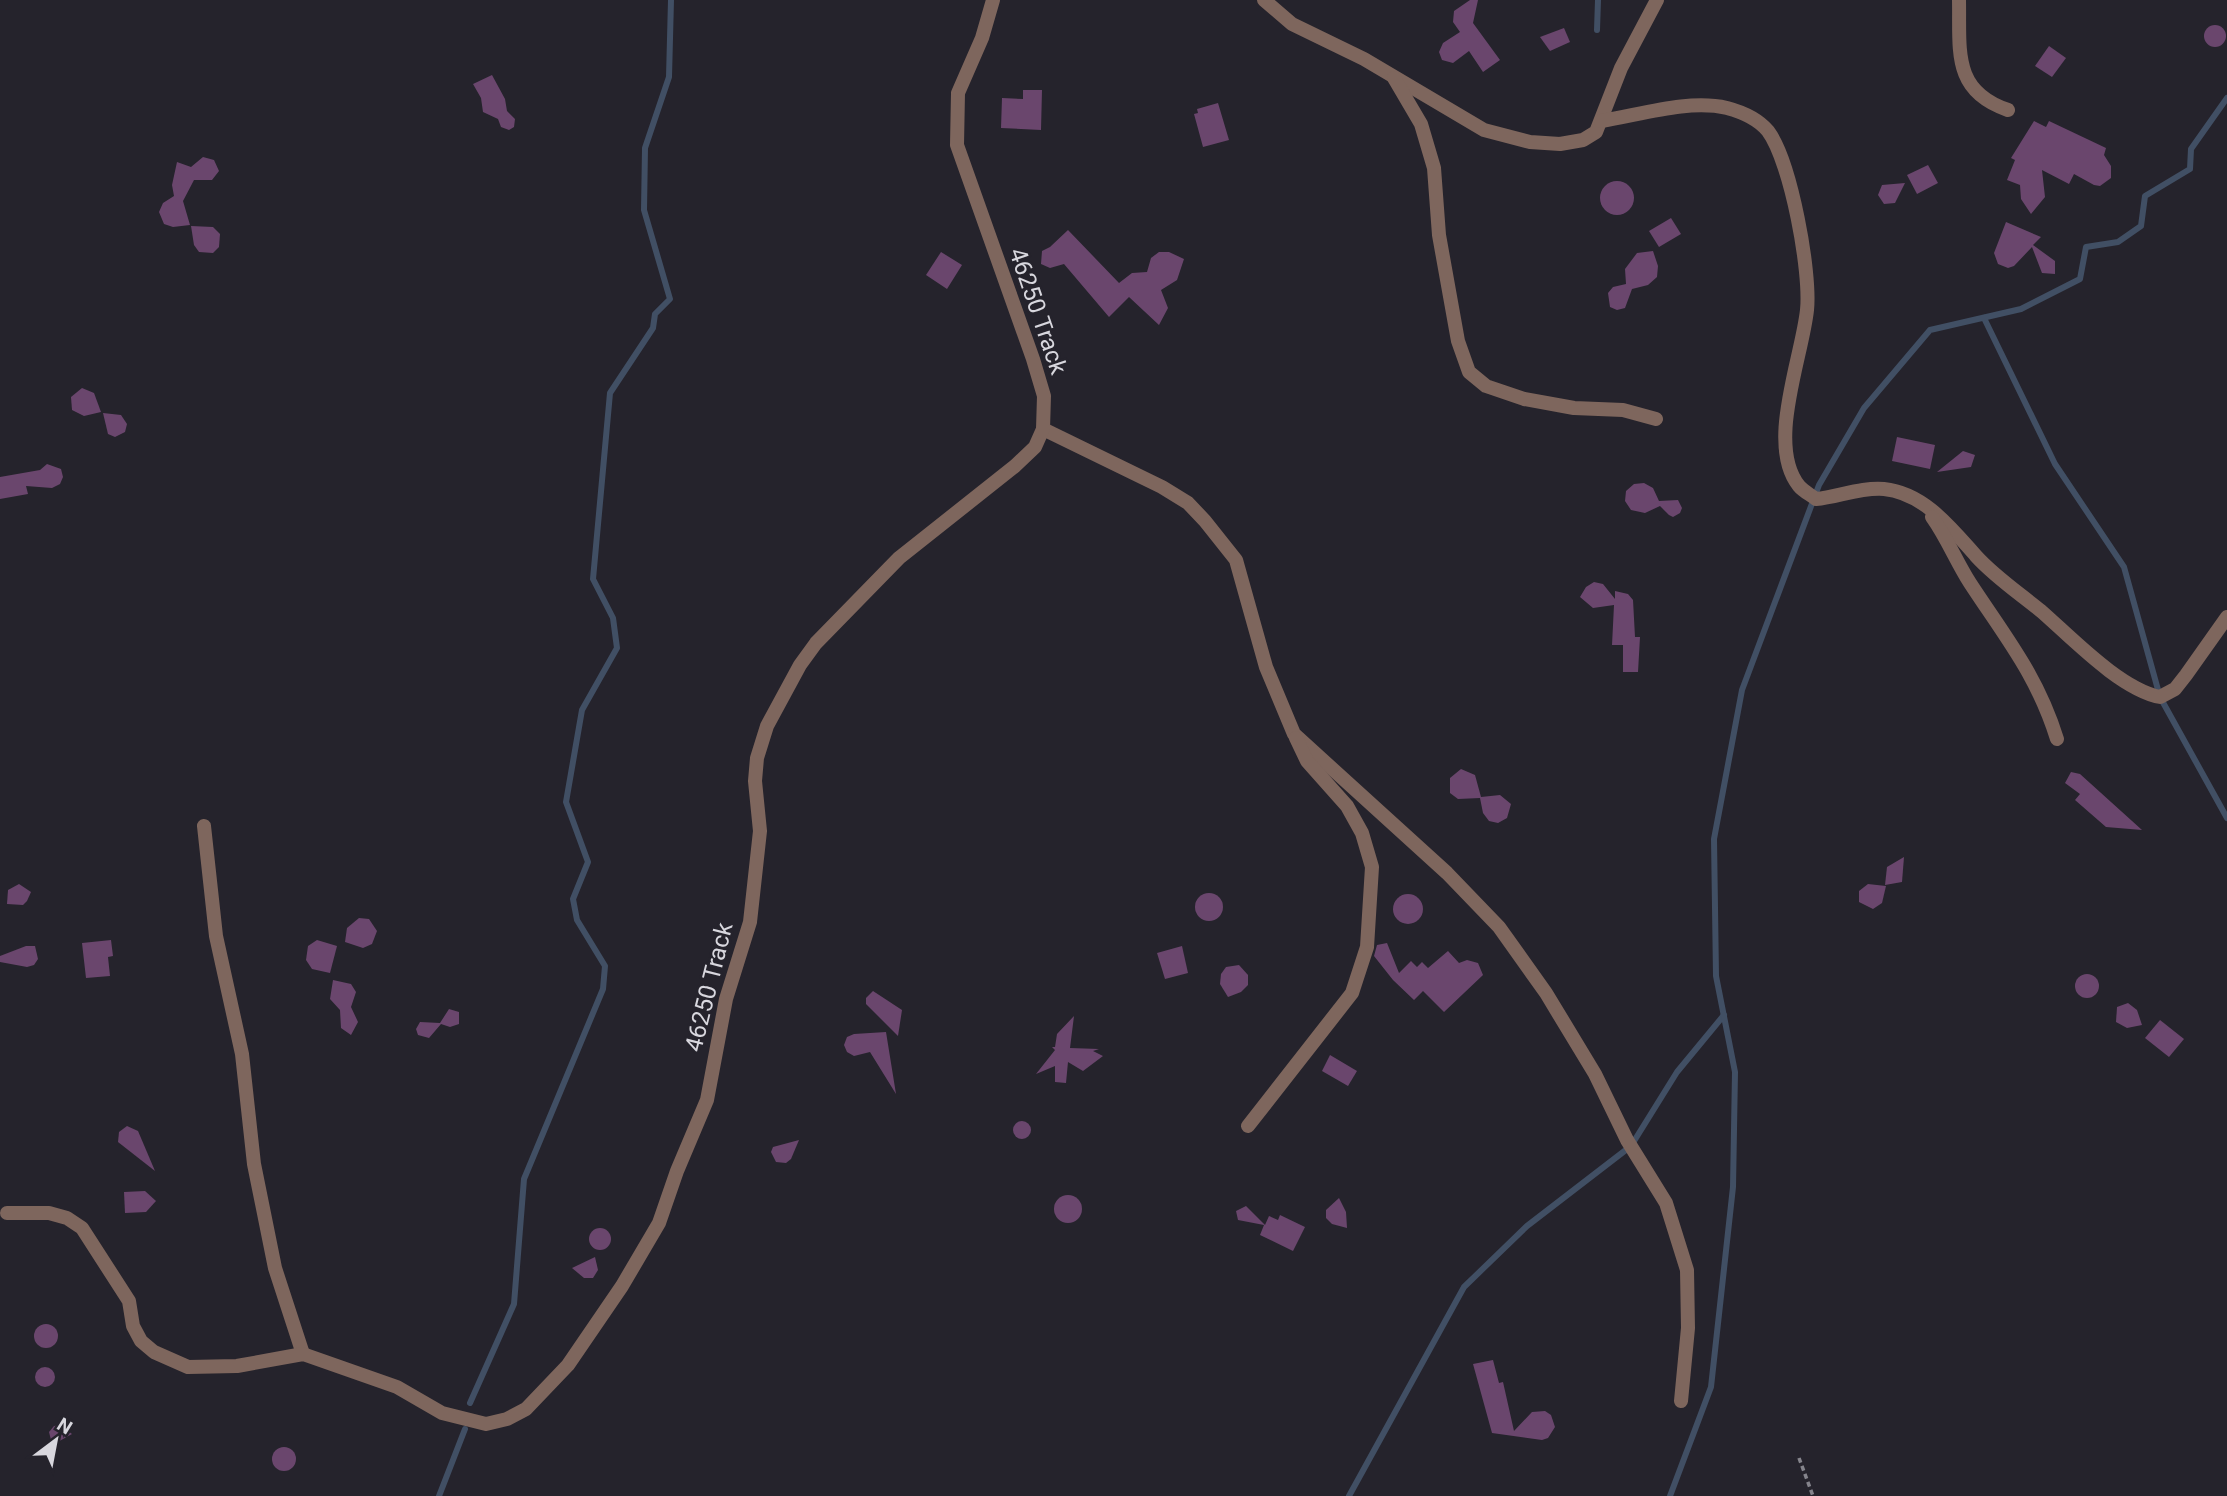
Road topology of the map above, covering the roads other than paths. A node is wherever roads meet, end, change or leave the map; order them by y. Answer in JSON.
{"nodes":[{"id":1,"x":993,"y":0,"type":"edge"},
{"id":2,"x":1264,"y":0,"type":"edge"},
{"id":3,"x":1657,"y":0,"type":"edge"},
{"id":4,"x":1959,"y":0,"type":"edge"},
{"id":5,"x":1394,"y":77,"type":"junction"},
{"id":6,"x":2008,"y":110,"type":"dead end"},
{"id":7,"x":1601,"y":121,"type":"junction"},
{"id":8,"x":1656,"y":419,"type":"dead end"},
{"id":9,"x":1043,"y":429,"type":"junction"},
{"id":10,"x":1920,"y":502,"type":"junction"},
{"id":11,"x":2227,"y":617,"type":"edge"},
{"id":12,"x":1294,"y":734,"type":"junction"},
{"id":13,"x":2057,"y":739,"type":"dead end"},
{"id":14,"x":204,"y":826,"type":"dead end"},
{"id":15,"x":1248,"y":1126,"type":"dead end"},
{"id":16,"x":7,"y":1213,"type":"dead end"},
{"id":17,"x":303,"y":1354,"type":"junction"},
{"id":18,"x":1681,"y":1401,"type":"dead end"}],
"edges":[{"from":1,"to":9,"type":"street","name":"46250 Track"},
{"from":2,"to":5,"type":"street"},
{"from":3,"to":7,"type":"street"},
{"from":4,"to":6,"type":"street"},
{"from":5,"to":7,"type":"street"},
{"from":5,"to":8,"type":"street"},
{"from":7,"to":10,"type":"street"},
{"from":9,"to":12,"type":"street"},
{"from":9,"to":17,"type":"street","name":"46250 Track"},
{"from":10,"to":11,"type":"street"},
{"from":10,"to":13,"type":"street"},
{"from":12,"to":15,"type":"street"},
{"from":12,"to":18,"type":"street"},
{"from":14,"to":17,"type":"street"},
{"from":16,"to":17,"type":"street","name":"46250 Track"}]}
